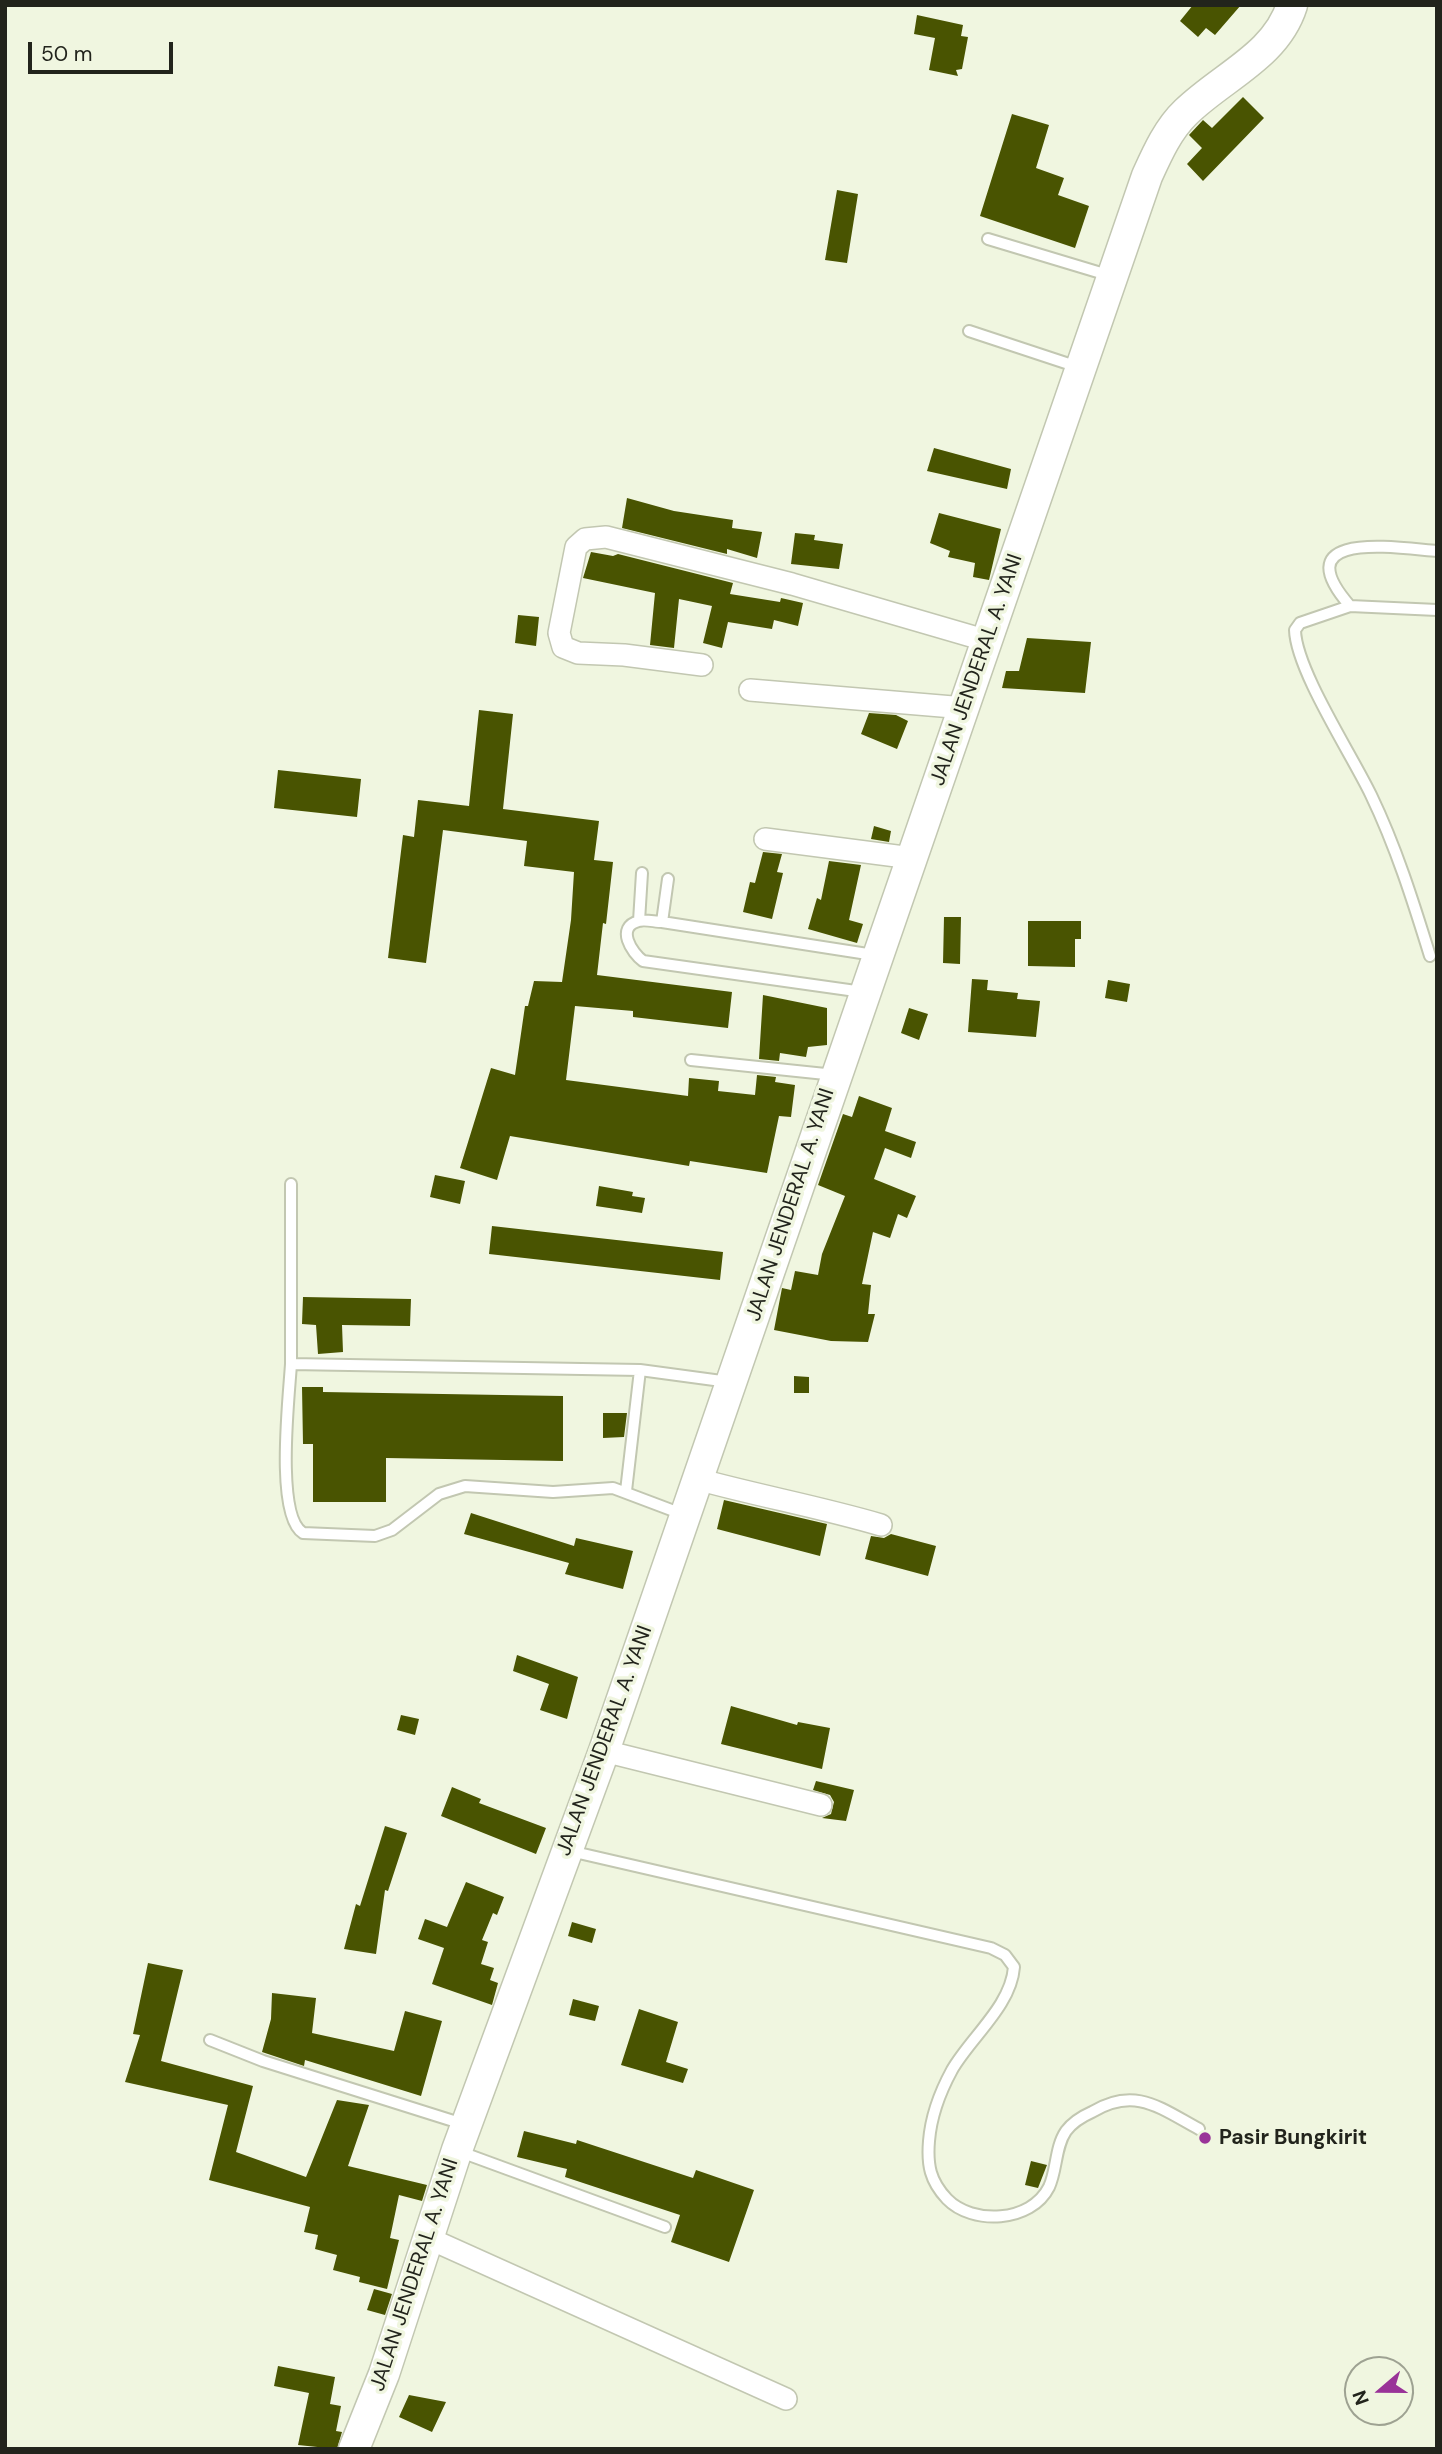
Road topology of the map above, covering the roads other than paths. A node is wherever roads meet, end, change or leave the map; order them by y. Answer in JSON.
{"nodes":[{"id":1,"x":1292,"y":5,"type":"edge"},
{"id":2,"x":988,"y":239,"type":"dead end"},
{"id":3,"x":1111,"y":276,"type":"junction"},
{"id":4,"x":969,"y":331,"type":"dead end"},
{"id":5,"x":1078,"y":368,"type":"junction"},
{"id":6,"x":1437,"y":551,"type":"edge"},
{"id":7,"x":1350,"y":606,"type":"junction"},
{"id":8,"x":1437,"y":610,"type":"edge"},
{"id":9,"x":988,"y":641,"type":"junction"},
{"id":10,"x":702,"y":665,"type":"dead end"},
{"id":11,"x":750,"y":690,"type":"dead end"},
{"id":12,"x":965,"y":708,"type":"junction"},
{"id":13,"x":765,"y":839,"type":"dead end"},
{"id":14,"x":912,"y":858,"type":"junction"},
{"id":15,"x":642,"y":873,"type":"dead end"},
{"id":16,"x":668,"y":878,"type":"dead end"},
{"id":17,"x":639,"y":921,"type":"junction"},
{"id":18,"x":662,"y":922,"type":"junction"},
{"id":19,"x":878,"y":956,"type":"junction"},
{"id":20,"x":1430,"y":956,"type":"dead end"},
{"id":21,"x":866,"y":993,"type":"junction"},
{"id":22,"x":691,"y":1060,"type":"dead end"},
{"id":23,"x":835,"y":1074,"type":"junction"},
{"id":24,"x":292,"y":1184,"type":"dead end"},
{"id":25,"x":291,"y":1364,"type":"junction"},
{"id":26,"x":640,"y":1370,"type":"junction"},
{"id":27,"x":732,"y":1382,"type":"junction"},
{"id":28,"x":697,"y":1479,"type":"junction"},
{"id":29,"x":626,"y":1491,"type":"junction"},
{"id":30,"x":685,"y":1515,"type":"junction"},
{"id":31,"x":881,"y":1525,"type":"dead end"},
{"id":32,"x":604,"y":1751,"type":"junction"},
{"id":33,"x":821,"y":1805,"type":"dead end"},
{"id":34,"x":566,"y":1850,"type":"junction"},
{"id":35,"x":210,"y":2040,"type":"dead end"},
{"id":36,"x":1199,"y":2129,"type":"dead end"},
{"id":37,"x":461,"y":2137,"type":"junction"},
{"id":38,"x":665,"y":2228,"type":"dead end"},
{"id":39,"x":428,"y":2238,"type":"junction"},
{"id":40,"x":786,"y":2399,"type":"dead end"},
{"id":41,"x":354,"y":2449,"type":"edge"}],
"edges":[{"from":1,"to":3,"type":"main road","name":"JALAN JENDERAL A. YANI"},
{"from":2,"to":3,"type":"lane"},
{"from":3,"to":5,"type":"main road","name":"JALAN JENDERAL A. YANI"},
{"from":4,"to":5,"type":"lane"},
{"from":5,"to":9,"type":"main road","name":"JALAN JENDERAL A. YANI"},
{"from":6,"to":7,"type":"lane"},
{"from":7,"to":8,"type":"lane"},
{"from":7,"to":20,"type":"lane"},
{"from":9,"to":10,"type":"street"},
{"from":9,"to":12,"type":"main road","name":"JALAN JENDERAL A. YANI"},
{"from":11,"to":12,"type":"street"},
{"from":12,"to":14,"type":"main road","name":"JALAN JENDERAL A. YANI"},
{"from":13,"to":14,"type":"street"},
{"from":14,"to":19,"type":"main road","name":"JALAN JENDERAL A. YANI"},
{"from":15,"to":17,"type":"lane"},
{"from":16,"to":18,"type":"lane"},
{"from":17,"to":18,"type":"lane"},
{"from":17,"to":21,"type":"lane"},
{"from":18,"to":19,"type":"lane"},
{"from":19,"to":21,"type":"main road","name":"JALAN JENDERAL A. YANI"},
{"from":21,"to":23,"type":"main road","name":"JALAN JENDERAL A. YANI"},
{"from":22,"to":23,"type":"lane"},
{"from":23,"to":27,"type":"main road","name":"JALAN JENDERAL A. YANI"},
{"from":24,"to":25,"type":"lane"},
{"from":25,"to":26,"type":"lane"},
{"from":25,"to":29,"type":"lane"},
{"from":26,"to":27,"type":"lane"},
{"from":26,"to":29,"type":"lane"},
{"from":27,"to":28,"type":"main road","name":"JALAN JENDERAL A. YANI"},
{"from":28,"to":30,"type":"main road","name":"JALAN JENDERAL A. YANI"},
{"from":28,"to":31,"type":"street"},
{"from":29,"to":30,"type":"lane"},
{"from":30,"to":32,"type":"main road","name":"JALAN JENDERAL A. YANI"},
{"from":32,"to":33,"type":"street"},
{"from":32,"to":34,"type":"main road","name":"JALAN JENDERAL A. YANI"},
{"from":34,"to":36,"type":"lane"},
{"from":34,"to":37,"type":"main road","name":"JALAN JENDERAL A. YANI"},
{"from":35,"to":37,"type":"lane"},
{"from":37,"to":38,"type":"lane"},
{"from":37,"to":39,"type":"main road","name":"JALAN JENDERAL A. YANI"},
{"from":39,"to":40,"type":"street"},
{"from":39,"to":41,"type":"main road","name":"JALAN JENDERAL A. YANI"}]}
